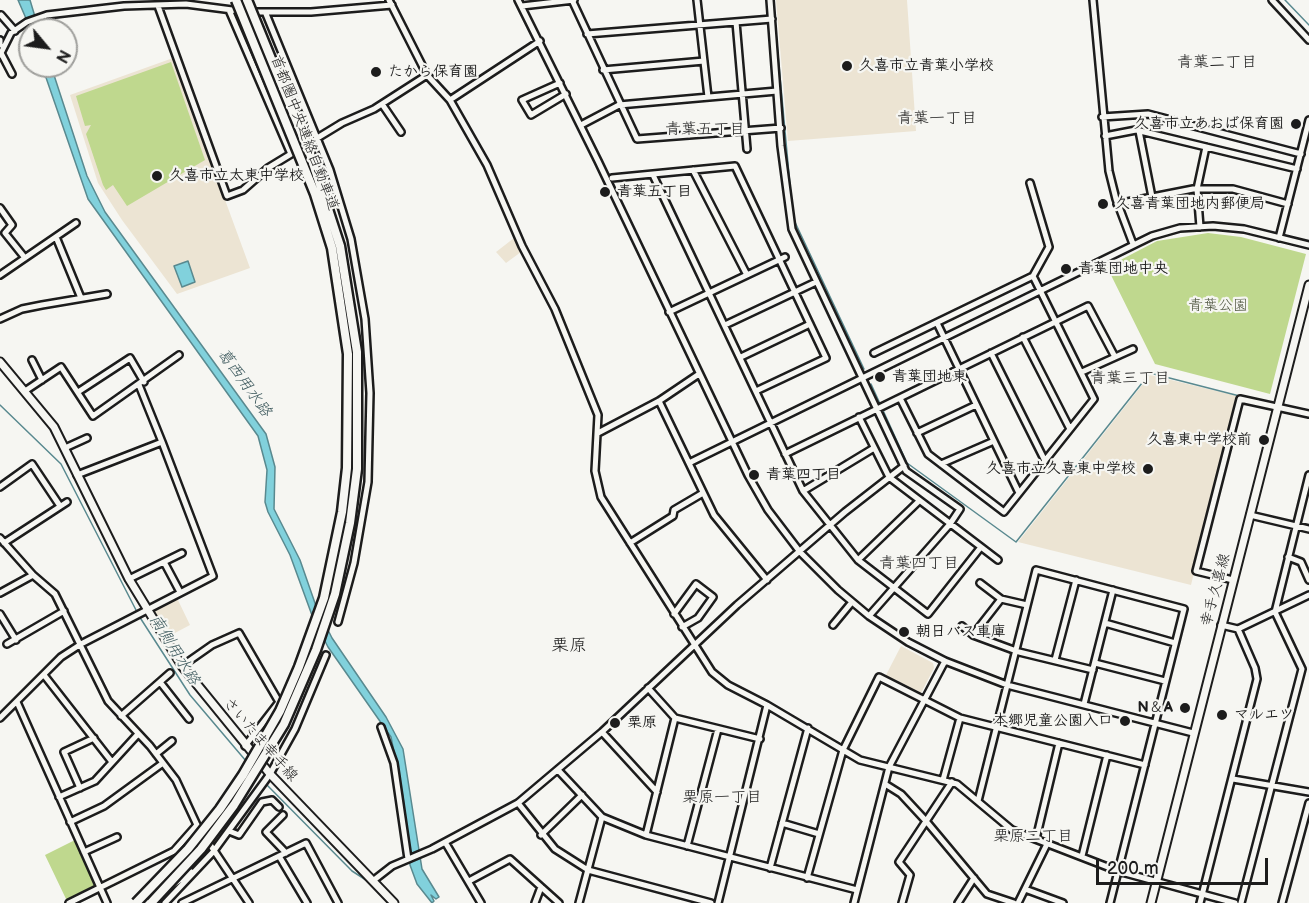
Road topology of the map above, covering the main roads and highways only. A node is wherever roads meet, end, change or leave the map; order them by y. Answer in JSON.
{"nodes":[{"id":1,"x":236,"y":0,"type":"edge"},
{"id":2,"x":247,"y":0,"type":"edge"},
{"id":3,"x":1309,"y":285,"type":"edge"},
{"id":4,"x":1307,"y":299,"type":"edge"},
{"id":5,"x":0,"y":362,"type":"edge"},
{"id":6,"x":136,"y":903,"type":"edge"},
{"id":7,"x":151,"y":903,"type":"edge"},
{"id":8,"x":394,"y":903,"type":"edge"},
{"id":9,"x":1151,"y":903,"type":"edge"}],
"edges":[{"from":1,"to":6,"type":"highway","name":"首都圏中央連絡自動車道","bridge":true},
{"from":2,"to":7,"type":"highway","name":"首都圏中央連絡自動車道","bridge":true},
{"from":3,"to":4,"type":"main road","name":"幸手久喜線"},
{"from":4,"to":9,"type":"main road","name":"幸手久喜線"},
{"from":5,"to":8,"type":"main road","name":"さいたま幸手線"}]}
